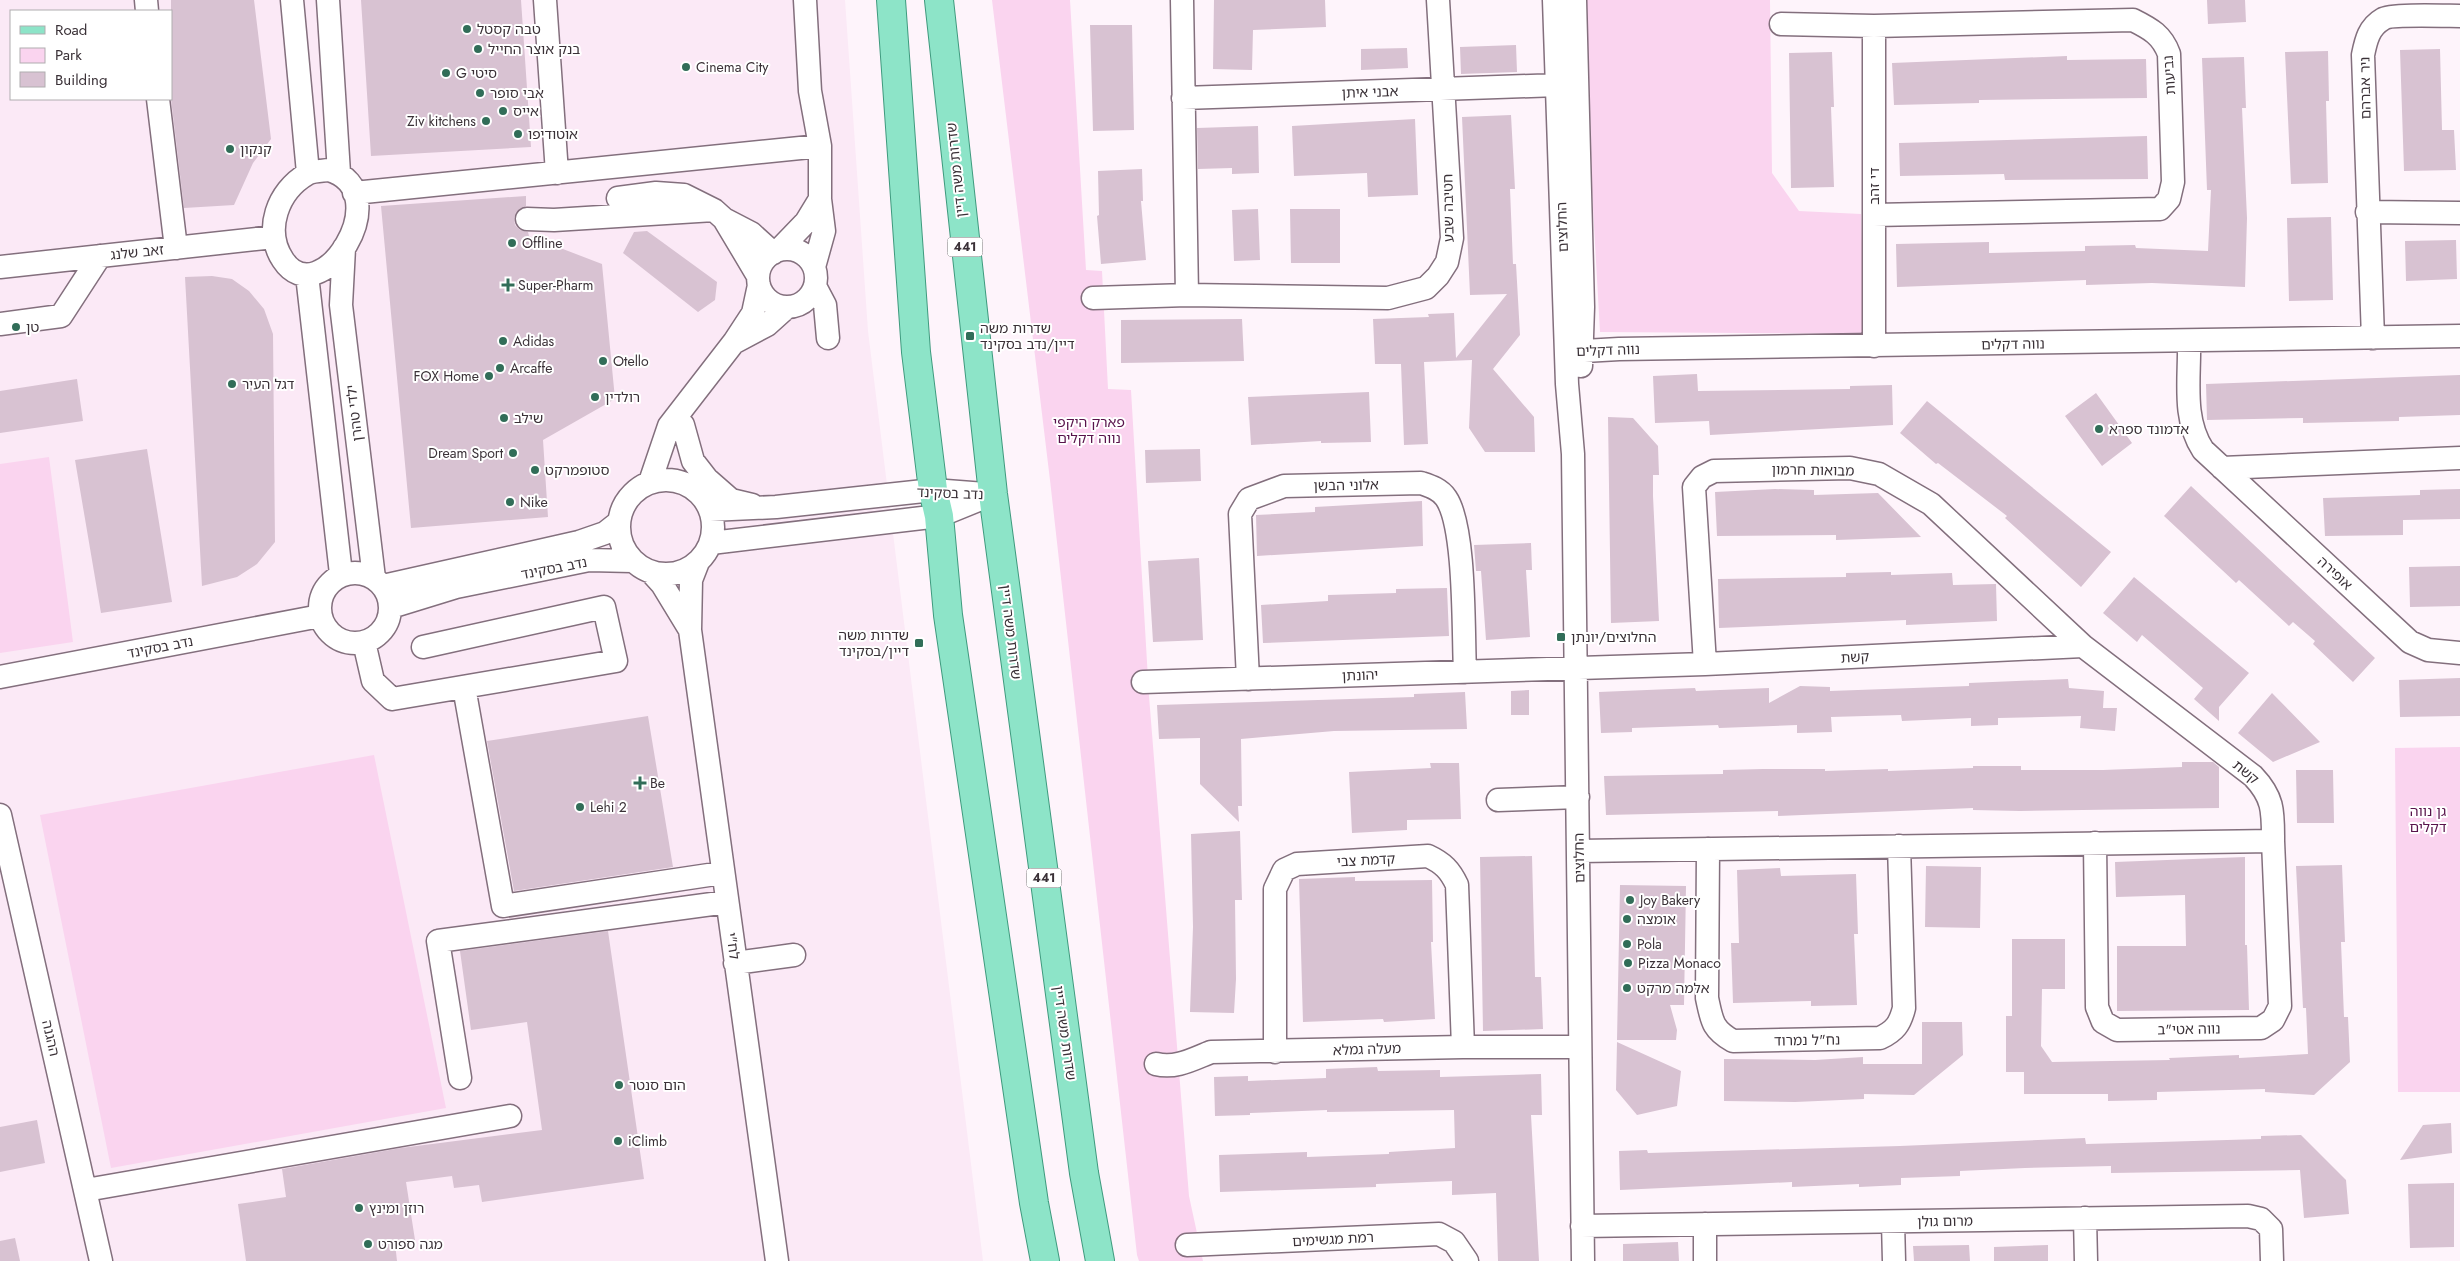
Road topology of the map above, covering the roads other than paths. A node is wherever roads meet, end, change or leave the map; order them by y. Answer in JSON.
{"nodes":[{"id":1,"x":292,"y":0,"type":"edge"},
{"id":2,"x":328,"y":0,"type":"edge"},
{"id":3,"x":545,"y":0,"type":"edge"},
{"id":4,"x":805,"y":0,"type":"edge"},
{"id":5,"x":891,"y":0,"type":"edge"},
{"id":6,"x":939,"y":0,"type":"edge"},
{"id":7,"x":944,"y":0,"type":"edge"},
{"id":8,"x":1182,"y":0,"type":"edge"},
{"id":9,"x":1438,"y":0,"type":"edge"},
{"id":10,"x":1554,"y":0,"type":"edge"},
{"id":11,"x":1576,"y":0,"type":"edge"},
{"id":12,"x":2460,"y":16,"type":"edge"},
{"id":13,"x":1781,"y":24,"type":"dead end"},
{"id":14,"x":1874,"y":26,"type":"junction"},
{"id":15,"x":941,"y":34,"type":"junction"},
{"id":16,"x":1558,"y":85,"type":"junction"},
{"id":17,"x":1443,"y":90,"type":"junction"},
{"id":18,"x":1183,"y":98,"type":"junction"},
{"id":19,"x":158,"y":100,"type":"edge"},
{"id":20,"x":820,"y":146,"type":"junction"},
{"id":21,"x":308,"y":173,"type":"junction"},
{"id":22,"x":339,"y":173,"type":"junction"},
{"id":23,"x":557,"y":173,"type":"junction"},
{"id":24,"x":354,"y":193,"type":"junction"},
{"id":25,"x":618,"y":198,"type":"dead end"},
{"id":26,"x":820,"y":199,"type":"junction"},
{"id":27,"x":2367,"y":212,"type":"junction"},
{"id":28,"x":2460,"y":213,"type":"edge"},
{"id":29,"x":719,"y":214,"type":"junction"},
{"id":30,"x":1874,"y":215,"type":"junction"},
{"id":31,"x":527,"y":219,"type":"dead end"},
{"id":32,"x":274,"y":237,"type":"junction"},
{"id":33,"x":176,"y":248,"type":"junction"},
{"id":34,"x":344,"y":248,"type":"junction"},
{"id":35,"x":777,"y":251,"type":"junction"},
{"id":36,"x":100,"y":256,"type":"junction"},
{"id":37,"x":0,"y":267,"type":"edge"},
{"id":38,"x":307,"y":275,"type":"junction"},
{"id":39,"x":814,"y":277,"type":"junction"},
{"id":40,"x":759,"y":280,"type":"junction"},
{"id":41,"x":1187,"y":295,"type":"junction"},
{"id":42,"x":1099,"y":298,"type":"dead end"},
{"id":43,"x":791,"y":307,"type":"junction"},
{"id":44,"x":0,"y":324,"type":"edge"},
{"id":45,"x":2460,"y":336,"type":"edge"},
{"id":46,"x":2372,"y":338,"type":"junction"},
{"id":47,"x":2190,"y":341,"type":"junction"},
{"id":48,"x":734,"y":342,"type":"junction"},
{"id":49,"x":1874,"y":346,"type":"junction"},
{"id":50,"x":1574,"y":352,"type":"junction"},
{"id":51,"x":702,"y":385,"type":"junction"},
{"id":52,"x":682,"y":425,"type":"junction"},
{"id":53,"x":2460,"y":458,"type":"edge"},
{"id":54,"x":2222,"y":468,"type":"junction"},
{"id":55,"x":650,"y":482,"type":"junction"},
{"id":56,"x":680,"y":482,"type":"junction"},
{"id":57,"x":933,"y":490,"type":"junction"},
{"id":58,"x":993,"y":494,"type":"junction"},
{"id":59,"x":768,"y":508,"type":"junction"},
{"id":60,"x":710,"y":510,"type":"junction"},
{"id":61,"x":939,"y":516,"type":"junction"},
{"id":62,"x":619,"y":522,"type":"junction"},
{"id":63,"x":711,"y":543,"type":"junction"},
{"id":64,"x":632,"y":561,"type":"junction"},
{"id":65,"x":698,"y":562,"type":"junction"},
{"id":66,"x":652,"y":573,"type":"junction"},
{"id":67,"x":340,"y":574,"type":"junction"},
{"id":68,"x":379,"y":582,"type":"junction"},
{"id":69,"x":390,"y":607,"type":"junction"},
{"id":70,"x":320,"y":616,"type":"junction"},
{"id":71,"x":690,"y":630,"type":"junction"},
{"id":72,"x":364,"y":642,"type":"junction"},
{"id":73,"x":2083,"y":646,"type":"junction"},
{"id":74,"x":422,"y":647,"type":"dead end"},
{"id":75,"x":2460,"y":654,"type":"edge"},
{"id":76,"x":1704,"y":664,"type":"junction"},
{"id":77,"x":1576,"y":668,"type":"junction"},
{"id":78,"x":1465,"y":672,"type":"junction"},
{"id":79,"x":0,"y":677,"type":"edge"},
{"id":80,"x":1248,"y":679,"type":"junction"},
{"id":81,"x":1146,"y":682,"type":"dead end"},
{"id":82,"x":464,"y":687,"type":"junction"},
{"id":83,"x":1578,"y":797,"type":"junction"},
{"id":84,"x":1498,"y":800,"type":"dead end"},
{"id":85,"x":0,"y":815,"type":"edge"},
{"id":86,"x":2273,"y":841,"type":"junction"},
{"id":87,"x":2095,"y":844,"type":"junction"},
{"id":88,"x":1899,"y":846,"type":"junction"},
{"id":89,"x":1708,"y":849,"type":"junction"},
{"id":90,"x":1578,"y":850,"type":"junction"},
{"id":91,"x":722,"y":873,"type":"junction"},
{"id":92,"x":727,"y":902,"type":"junction"},
{"id":93,"x":794,"y":954,"type":"dead end"},
{"id":94,"x":735,"y":963,"type":"junction"},
{"id":95,"x":1463,"y":1046,"type":"junction"},
{"id":96,"x":1580,"y":1047,"type":"junction"},
{"id":97,"x":1275,"y":1052,"type":"junction"},
{"id":98,"x":1162,"y":1065,"type":"dead end"},
{"id":99,"x":460,"y":1078,"type":"dead end"},
{"id":100,"x":510,"y":1116,"type":"dead end"},
{"id":101,"x":86,"y":1190,"type":"junction"},
{"id":102,"x":2085,"y":1218,"type":"junction"},
{"id":103,"x":1893,"y":1222,"type":"junction"},
{"id":104,"x":1704,"y":1224,"type":"junction"},
{"id":105,"x":1582,"y":1226,"type":"junction"},
{"id":106,"x":1187,"y":1245,"type":"dead end"},
{"id":107,"x":101,"y":1261,"type":"edge"},
{"id":108,"x":777,"y":1261,"type":"edge"},
{"id":109,"x":1045,"y":1261,"type":"edge"},
{"id":110,"x":1100,"y":1261,"type":"edge"},
{"id":111,"x":1467,"y":1261,"type":"edge"},
{"id":112,"x":1583,"y":1261,"type":"edge"},
{"id":113,"x":1705,"y":1261,"type":"edge"},
{"id":114,"x":1894,"y":1261,"type":"edge"},
{"id":115,"x":2086,"y":1261,"type":"edge"},
{"id":116,"x":2272,"y":1261,"type":"edge"}],
"edges":[{"from":1,"to":21,"type":"street"},
{"from":2,"to":22,"type":"street"},
{"from":3,"to":23,"type":"street"},
{"from":4,"to":20,"type":"street"},
{"from":5,"to":57,"type":"main road"},
{"from":6,"to":15,"type":"main road","name":"שדרות משה דיין","number":"441"},
{"from":7,"to":15,"type":"main road"},
{"from":8,"to":18,"type":"street"},
{"from":9,"to":17,"type":"street","name":"חטיבה שבע"},
{"from":10,"to":16,"type":"street","name":"החלוצים"},
{"from":11,"to":50,"type":"street","name":"החלוצים"},
{"from":12,"to":27,"type":"street","name":"ניר אברהם"},
{"from":13,"to":14,"type":"street","name":"נביעות"},
{"from":14,"to":30,"type":"street","name":"די זהב"},
{"from":14,"to":30,"type":"street","name":"נביעות"},
{"from":15,"to":58,"type":"main road","name":"שדרות משה דיין","number":"441"},
{"from":16,"to":17,"type":"street","name":"אבני איתן"},
{"from":16,"to":50,"type":"street","name":"החלוצים"},
{"from":17,"to":18,"type":"street","name":"אבני איתן"},
{"from":17,"to":41,"type":"street","name":"חטיבה שבע"},
{"from":18,"to":41,"type":"street"},
{"from":19,"to":33,"type":"street"},
{"from":20,"to":23,"type":"street"},
{"from":20,"to":26,"type":"street"},
{"from":21,"to":22,"type":"street"},
{"from":21,"to":32,"type":"street"},
{"from":22,"to":24,"type":"street"},
{"from":23,"to":24,"type":"street"},
{"from":24,"to":34,"type":"street"},
{"from":25,"to":29,"type":"street"},
{"from":26,"to":35,"type":"street"},
{"from":26,"to":39,"type":"street"},
{"from":27,"to":28,"type":"street"},
{"from":27,"to":46,"type":"street","name":"ניר אברהם"},
{"from":29,"to":31,"type":"street"},
{"from":29,"to":35,"type":"street"},
{"from":29,"to":40,"type":"street"},
{"from":30,"to":49,"type":"street","name":"די זהב"},
{"from":32,"to":33,"type":"street","name":"זאב שלנג"},
{"from":32,"to":38,"type":"street"},
{"from":33,"to":36,"type":"street","name":"זאב שלנג"},
{"from":34,"to":38,"type":"street"},
{"from":34,"to":68,"type":"street","name":"ילדי טהרן"},
{"from":35,"to":39,"type":"street"},
{"from":35,"to":40,"type":"street"},
{"from":36,"to":37,"type":"street","name":"זאב שלנג"},
{"from":36,"to":44,"type":"street"},
{"from":38,"to":67,"type":"street"},
{"from":39,"to":43,"type":"street"},
{"from":39,"to":43,"type":"street"},
{"from":40,"to":43,"type":"street"},
{"from":40,"to":48,"type":"street"},
{"from":41,"to":42,"type":"street","name":"חטיבה שבע"},
{"from":43,"to":48,"type":"street"},
{"from":45,"to":46,"type":"street","name":"נווה דקלים"},
{"from":46,"to":47,"type":"street","name":"נווה דקלים"},
{"from":47,"to":49,"type":"street","name":"נווה דקלים"},
{"from":47,"to":54,"type":"street","name":"אופירה"},
{"from":48,"to":51,"type":"street"},
{"from":49,"to":50,"type":"street","name":"נווה דקלים"},
{"from":50,"to":77,"type":"street","name":"החלוצים"},
{"from":51,"to":52,"type":"street"},
{"from":51,"to":55,"type":"street"},
{"from":52,"to":56,"type":"street"},
{"from":52,"to":59,"type":"street"},
{"from":53,"to":54,"type":"street"},
{"from":54,"to":75,"type":"street","name":"אופירה"},
{"from":55,"to":56,"type":"street"},
{"from":55,"to":62,"type":"street"},
{"from":56,"to":60,"type":"street"},
{"from":57,"to":58,"type":"street","name":"נדב בסקינד"},
{"from":57,"to":59,"type":"street","name":"נדב בסקינד"},
{"from":57,"to":61,"type":"main road"},
{"from":58,"to":61,"type":"street","name":"נדב בסקינד"},
{"from":58,"to":110,"type":"main road","name":"שדרות משה דיין","number":"441"},
{"from":59,"to":60,"type":"street","name":"נדב בסקינד"},
{"from":60,"to":63,"type":"street"},
{"from":61,"to":63,"type":"street","name":"נדב בסקינד"},
{"from":61,"to":109,"type":"main road"},
{"from":62,"to":64,"type":"street"},
{"from":62,"to":68,"type":"street","name":"נדב בסקינד"},
{"from":63,"to":65,"type":"street"},
{"from":64,"to":66,"type":"street"},
{"from":64,"to":69,"type":"street","name":"נדב בסקינד"},
{"from":65,"to":66,"type":"street"},
{"from":65,"to":71,"type":"street","name":"לח\"י"},
{"from":66,"to":71,"type":"street","name":"לח\"י"},
{"from":67,"to":68,"type":"street"},
{"from":67,"to":70,"type":"street"},
{"from":68,"to":69,"type":"street"},
{"from":69,"to":72,"type":"street"},
{"from":70,"to":72,"type":"street"},
{"from":70,"to":79,"type":"street","name":"נדב בסקינד"},
{"from":71,"to":91,"type":"street","name":"לח\"י"},
{"from":72,"to":82,"type":"street"},
{"from":73,"to":76,"type":"street","name":"קשת"},
{"from":73,"to":76,"type":"street","name":"מבואות חרמון"},
{"from":73,"to":86,"type":"street","name":"קשת"},
{"from":74,"to":82,"type":"street"},
{"from":76,"to":77,"type":"street","name":"קשת"},
{"from":77,"to":78,"type":"street","name":"יהונתן"},
{"from":77,"to":83,"type":"street","name":"החלוצים"},
{"from":78,"to":80,"type":"street","name":"יהונתן"},
{"from":78,"to":80,"type":"street","name":"אלוני הבשן"},
{"from":80,"to":81,"type":"street","name":"יהונתן"},
{"from":82,"to":91,"type":"street"},
{"from":83,"to":84,"type":"street"},
{"from":83,"to":90,"type":"street","name":"החלוצים"},
{"from":85,"to":101,"type":"street","name":"ההגנה"},
{"from":86,"to":87,"type":"street"},
{"from":86,"to":87,"type":"street","name":"נווה אטי\"ב"},
{"from":87,"to":88,"type":"street"},
{"from":88,"to":89,"type":"street"},
{"from":88,"to":89,"type":"street","name":"נח\"ל נמרוד"},
{"from":89,"to":90,"type":"street"},
{"from":90,"to":96,"type":"street","name":"החלוצים"},
{"from":91,"to":92,"type":"street","name":"לח\"י"},
{"from":92,"to":94,"type":"street","name":"לח\"י"},
{"from":92,"to":99,"type":"street"},
{"from":93,"to":94,"type":"street"},
{"from":94,"to":108,"type":"street","name":"לח\"י"},
{"from":95,"to":96,"type":"street","name":"מעלה גמלא"},
{"from":95,"to":97,"type":"street","name":"מעלה גמלא"},
{"from":95,"to":97,"type":"street","name":"קדמת צבי"},
{"from":96,"to":105,"type":"street","name":"החלוצים"},
{"from":97,"to":98,"type":"street","name":"מעלה גמלא"},
{"from":100,"to":101,"type":"street"},
{"from":101,"to":107,"type":"street","name":"ההגנה"},
{"from":102,"to":103,"type":"street","name":"מרום גולן"},
{"from":102,"to":115,"type":"street"},
{"from":102,"to":116,"type":"street","name":"מרום גולן"},
{"from":103,"to":104,"type":"street","name":"מרום גולן"},
{"from":103,"to":114,"type":"street"},
{"from":104,"to":105,"type":"street","name":"מרום גולן"},
{"from":104,"to":113,"type":"street"},
{"from":105,"to":112,"type":"street","name":"החלוצים"},
{"from":106,"to":111,"type":"street","name":"רמת מגשימים"}]}
